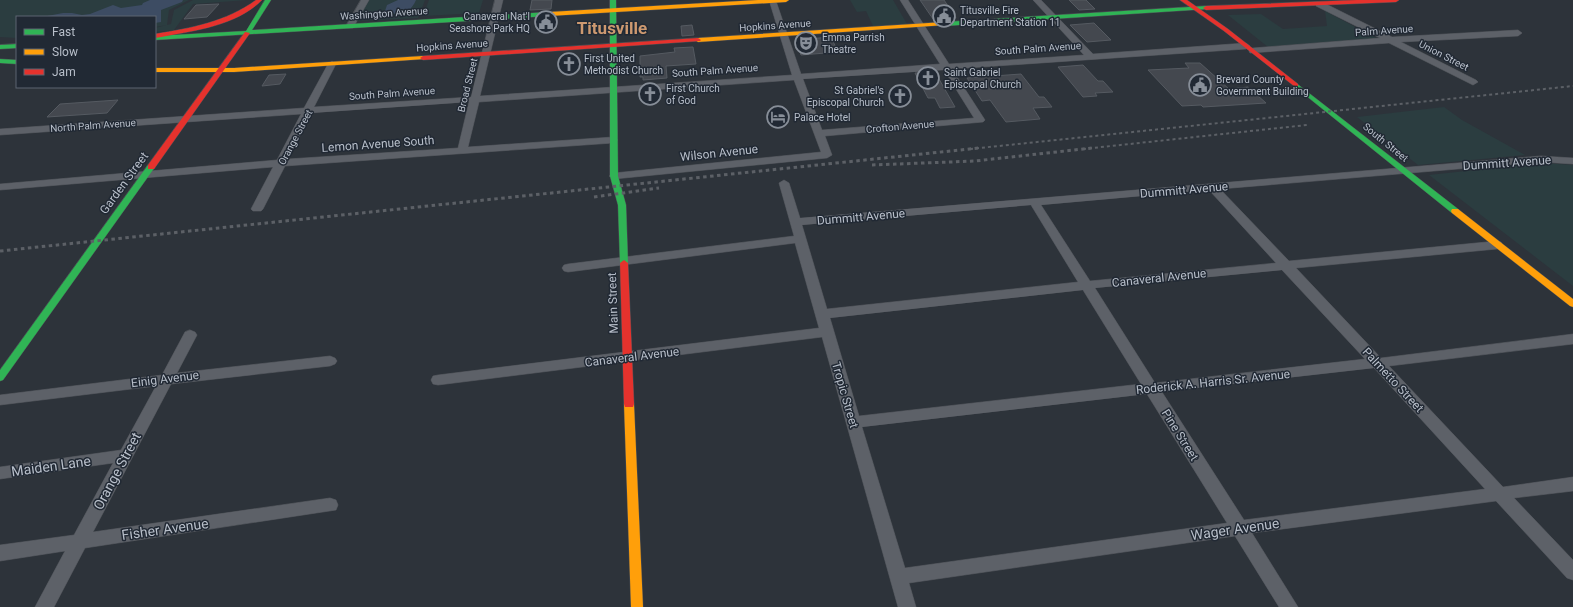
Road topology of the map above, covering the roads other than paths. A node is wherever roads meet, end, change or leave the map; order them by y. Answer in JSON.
{"nodes":[{"id":1,"x":265,"y":0,"type":"edge"},
{"id":2,"x":364,"y":0,"type":"edge"},
{"id":3,"x":499,"y":0,"type":"edge"},
{"id":4,"x":613,"y":0,"type":"edge"},
{"id":5,"x":786,"y":0,"type":"edge"},
{"id":6,"x":904,"y":0,"type":"edge"},
{"id":7,"x":1037,"y":0,"type":"edge"},
{"id":8,"x":1183,"y":0,"type":"edge"},
{"id":9,"x":1396,"y":0,"type":"edge"},
{"id":10,"x":772,"y":1,"type":"edge"},
{"id":11,"x":1319,"y":4,"type":"junction"},
{"id":12,"x":1233,"y":8,"type":"junction"},
{"id":13,"x":1194,"y":9,"type":"junction"},
{"id":14,"x":613,"y":10,"type":"junction"},
{"id":15,"x":495,"y":17,"type":"junction"},
{"id":16,"x":1054,"y":18,"type":"junction"},
{"id":17,"x":350,"y":26,"type":"junction"},
{"id":18,"x":921,"y":26,"type":"junction"},
{"id":19,"x":1226,"y":30,"type":"junction"},
{"id":20,"x":247,"y":33,"type":"junction"},
{"id":21,"x":1518,"y":33,"type":"dead end"},
{"id":22,"x":784,"y":35,"type":"junction"},
{"id":23,"x":156,"y":37,"type":"edge"},
{"id":24,"x":156,"y":37,"type":"edge"},
{"id":25,"x":1391,"y":40,"type":"junction"},
{"id":26,"x":16,"y":46,"type":"edge"},
{"id":27,"x":613,"y":46,"type":"junction"},
{"id":28,"x":0,"y":47,"type":"edge"},
{"id":29,"x":1249,"y":49,"type":"junction"},
{"id":30,"x":486,"y":54,"type":"junction"},
{"id":31,"x":1090,"y":56,"type":"junction"},
{"id":32,"x":0,"y":61,"type":"edge"},
{"id":33,"x":16,"y":62,"type":"edge"},
{"id":34,"x":332,"y":64,"type":"junction"},
{"id":35,"x":946,"y":66,"type":"junction"},
{"id":36,"x":156,"y":70,"type":"edge"},
{"id":37,"x":219,"y":70,"type":"junction"},
{"id":38,"x":797,"y":76,"type":"junction"},
{"id":39,"x":1473,"y":82,"type":"dead end"},
{"id":40,"x":613,"y":89,"type":"junction"},
{"id":41,"x":476,"y":98,"type":"junction"},
{"id":42,"x":310,"y":109,"type":"junction"},
{"id":43,"x":186,"y":118,"type":"junction"},
{"id":44,"x":0,"y":132,"type":"edge"},
{"id":45,"x":819,"y":133,"type":"junction"},
{"id":46,"x":613,"y":140,"type":"junction"},
{"id":47,"x":462,"y":151,"type":"junction"},
{"id":48,"x":1573,"y":161,"type":"edge"},
{"id":49,"x":281,"y":163,"type":"junction"},
{"id":50,"x":1405,"y":171,"type":"junction"},
{"id":51,"x":144,"y":175,"type":"junction"},
{"id":52,"x":614,"y":176,"type":"junction"},
{"id":53,"x":784,"y":183,"type":"dead end"},
{"id":54,"x":0,"y":187,"type":"edge"},
{"id":55,"x":1213,"y":188,"type":"junction"},
{"id":56,"x":1034,"y":202,"type":"junction"},
{"id":57,"x":257,"y":209,"type":"dead end"},
{"id":58,"x":795,"y":222,"type":"junction"},
{"id":59,"x":800,"y":239,"type":"junction"},
{"id":60,"x":1497,"y":245,"type":"junction"},
{"id":61,"x":624,"y":262,"type":"junction"},
{"id":62,"x":1286,"y":265,"type":"junction"},
{"id":63,"x":568,"y":268,"type":"dead end"},
{"id":64,"x":1087,"y":285,"type":"junction"},
{"id":65,"x":1573,"y":304,"type":"edge"},
{"id":66,"x":822,"y":314,"type":"junction"},
{"id":67,"x":827,"y":332,"type":"junction"},
{"id":68,"x":190,"y":335,"type":"dead end"},
{"id":69,"x":1573,"y":339,"type":"edge"},
{"id":70,"x":627,"y":358,"type":"junction"},
{"id":71,"x":6,"y":361,"type":"edge"},
{"id":72,"x":330,"y":361,"type":"dead end"},
{"id":73,"x":1377,"y":363,"type":"junction"},
{"id":74,"x":0,"y":377,"type":"edge"},
{"id":75,"x":167,"y":379,"type":"junction"},
{"id":76,"x":438,"y":380,"type":"dead end"},
{"id":77,"x":1151,"y":389,"type":"junction"},
{"id":78,"x":0,"y":400,"type":"edge"},
{"id":79,"x":853,"y":422,"type":"junction"},
{"id":80,"x":125,"y":455,"type":"junction"},
{"id":81,"x":0,"y":473,"type":"edge"},
{"id":82,"x":1573,"y":484,"type":"edge"},
{"id":83,"x":1501,"y":495,"type":"junction"},
{"id":84,"x":330,"y":505,"type":"dead end"},
{"id":85,"x":1239,"y":528,"type":"junction"},
{"id":86,"x":79,"y":541,"type":"junction"},
{"id":87,"x":0,"y":553,"type":"edge"},
{"id":88,"x":1573,"y":572,"type":"edge"},
{"id":89,"x":898,"y":577,"type":"junction"},
{"id":90,"x":44,"y":607,"type":"edge"},
{"id":91,"x":637,"y":607,"type":"edge"},
{"id":92,"x":907,"y":607,"type":"edge"},
{"id":93,"x":1289,"y":607,"type":"edge"}],
"edges":[{"from":1,"to":20,"type":"main road","name":"Garden Street"},
{"from":1,"to":23,"type":"main road"},
{"from":2,"to":17,"type":"street"},
{"from":3,"to":15,"type":"street","name":"Broad Street"},
{"from":4,"to":14,"type":"main road","name":"Main Street"},
{"from":5,"to":10,"type":"main road","name":"Washington Avenue"},
{"from":6,"to":18,"type":"street"},
{"from":7,"to":16,"type":"street"},
{"from":8,"to":13,"type":"main road","name":"South Street"},
{"from":9,"to":11,"type":"main road","name":"Hopkins Avenue"},
{"from":10,"to":14,"type":"main road","name":"Washington Avenue"},
{"from":10,"to":22,"type":"street"},
{"from":11,"to":12,"type":"main road","name":"Hopkins Avenue"},
{"from":11,"to":25,"type":"street","name":"Union Street"},
{"from":12,"to":13,"type":"main road","name":"Hopkins Avenue"},
{"from":12,"to":19,"type":"main road"},
{"from":13,"to":16,"type":"main road","name":"Hopkins Avenue"},
{"from":13,"to":19,"type":"main road","name":"South Street"},
{"from":14,"to":15,"type":"main road","name":"Washington Avenue"},
{"from":14,"to":27,"type":"main road","name":"Main Street"},
{"from":15,"to":17,"type":"main road","name":"Washington Avenue"},
{"from":15,"to":30,"type":"street","name":"Broad Street"},
{"from":16,"to":18,"type":"main road","name":"Hopkins Avenue"},
{"from":16,"to":31,"type":"street"},
{"from":17,"to":20,"type":"main road","name":"Washington Avenue"},
{"from":18,"to":22,"type":"main road","name":"Hopkins Avenue"},
{"from":18,"to":35,"type":"street"},
{"from":19,"to":29,"type":"main road","name":"South Street"},
{"from":20,"to":24,"type":"main road","name":"Washington Avenue"},
{"from":20,"to":37,"type":"main road","name":"Garden Street"},
{"from":21,"to":25,"type":"street","name":"Palm Avenue"},
{"from":22,"to":27,"type":"main road","name":"Hopkins Avenue"},
{"from":22,"to":38,"type":"street"},
{"from":25,"to":29,"type":"street","name":"Palm Avenue"},
{"from":25,"to":39,"type":"street","name":"Union Street"},
{"from":26,"to":28,"type":"main road"},
{"from":27,"to":30,"type":"main road","name":"Hopkins Avenue"},
{"from":27,"to":40,"type":"main road","name":"Main Street"},
{"from":29,"to":31,"type":"street","name":"South Palm Avenue"},
{"from":29,"to":50,"type":"main road","name":"South Street"},
{"from":30,"to":34,"type":"main road","name":"Hopkins Avenue"},
{"from":30,"to":41,"type":"street","name":"Broad Street"},
{"from":31,"to":35,"type":"street","name":"South Palm Avenue"},
{"from":32,"to":33,"type":"main road"},
{"from":34,"to":37,"type":"main road","name":"Hopkins Avenue"},
{"from":34,"to":42,"type":"street","name":"Orange Street"},
{"from":35,"to":38,"type":"street","name":"South Palm Avenue"},
{"from":35,"to":45,"type":"street","name":"Crofton Avenue"},
{"from":36,"to":37,"type":"main road","name":"Hopkins Avenue"},
{"from":37,"to":43,"type":"main road","name":"Garden Street"},
{"from":38,"to":40,"type":"street","name":"South Palm Avenue"},
{"from":38,"to":45,"type":"street"},
{"from":40,"to":41,"type":"street","name":"South Palm Avenue"},
{"from":40,"to":46,"type":"main road","name":"Main Street"},
{"from":41,"to":42,"type":"street","name":"South Palm Avenue"},
{"from":41,"to":47,"type":"street","name":"Broad Street"},
{"from":42,"to":43,"type":"street","name":"South Palm Avenue"},
{"from":42,"to":49,"type":"street","name":"Orange Street"},
{"from":43,"to":44,"type":"street","name":"North Palm Avenue"},
{"from":43,"to":51,"type":"main road","name":"Garden Street"},
{"from":45,"to":52,"type":"street","name":"Wilson Avenue"},
{"from":46,"to":47,"type":"street","name":"Lemon Avenue South"},
{"from":46,"to":52,"type":"main road","name":"Main Street"},
{"from":47,"to":49,"type":"street","name":"Lemon Avenue South"},
{"from":48,"to":50,"type":"street","name":"Dummitt Avenue"},
{"from":49,"to":51,"type":"street","name":"Lemon Avenue South"},
{"from":49,"to":57,"type":"street","name":"Orange Street"},
{"from":50,"to":55,"type":"street","name":"Dummitt Avenue"},
{"from":50,"to":60,"type":"main road","name":"South Street"},
{"from":51,"to":54,"type":"street","name":"Lemon Avenue South"},
{"from":51,"to":71,"type":"main road","name":"Garden Street"},
{"from":52,"to":61,"type":"main road","name":"Main Street"},
{"from":53,"to":58,"type":"street","name":"Tropic Street"},
{"from":55,"to":56,"type":"street","name":"Dummitt Avenue"},
{"from":55,"to":62,"type":"street","name":"Palmetto Street"},
{"from":56,"to":58,"type":"street","name":"Dummitt Avenue"},
{"from":56,"to":64,"type":"street","name":"Pine Street"},
{"from":58,"to":59,"type":"street","name":"Tropic Street"},
{"from":59,"to":61,"type":"street"},
{"from":59,"to":66,"type":"street","name":"Tropic Street"},
{"from":60,"to":62,"type":"street","name":"Canaveral Avenue"},
{"from":60,"to":65,"type":"main road","name":"South Street"},
{"from":61,"to":63,"type":"street"},
{"from":61,"to":70,"type":"main road","name":"Main Street"},
{"from":62,"to":64,"type":"street","name":"Canaveral Avenue"},
{"from":62,"to":73,"type":"street","name":"Palmetto Street"},
{"from":64,"to":66,"type":"street","name":"Canaveral Avenue"},
{"from":64,"to":77,"type":"street","name":"Pine Street"},
{"from":66,"to":67,"type":"street","name":"Tropic Street"},
{"from":67,"to":70,"type":"street","name":"Canaveral Avenue"},
{"from":67,"to":79,"type":"street","name":"Tropic Street"},
{"from":68,"to":75,"type":"street","name":"Orange Street"},
{"from":69,"to":73,"type":"street","name":"Roderick A. Harris Sr. Avenue"},
{"from":70,"to":76,"type":"street","name":"Canaveral Avenue"},
{"from":70,"to":91,"type":"main road","name":"Main Street"},
{"from":71,"to":74,"type":"main road","name":"Garden Street"},
{"from":72,"to":75,"type":"street","name":"Einig Avenue"},
{"from":73,"to":77,"type":"street","name":"Roderick A. Harris Sr. Avenue"},
{"from":73,"to":83,"type":"street","name":"Palmetto Street"},
{"from":75,"to":78,"type":"street","name":"Einig Avenue"},
{"from":75,"to":80,"type":"street","name":"Orange Street"},
{"from":77,"to":79,"type":"street","name":"Roderick A. Harris Sr. Avenue"},
{"from":77,"to":85,"type":"street","name":"Pine Street"},
{"from":79,"to":89,"type":"street","name":"Tropic Street"},
{"from":80,"to":81,"type":"street","name":"Maiden Lane"},
{"from":80,"to":86,"type":"street","name":"Orange Street"},
{"from":82,"to":83,"type":"street","name":"Wager Avenue"},
{"from":83,"to":85,"type":"street","name":"Wager Avenue"},
{"from":83,"to":88,"type":"street","name":"Palmetto Street"},
{"from":84,"to":86,"type":"street","name":"Fisher Avenue"},
{"from":85,"to":89,"type":"street","name":"Wager Avenue"},
{"from":85,"to":93,"type":"street","name":"Pine Street"},
{"from":86,"to":87,"type":"street","name":"Fisher Avenue"},
{"from":86,"to":90,"type":"street","name":"Orange Street"},
{"from":89,"to":92,"type":"street","name":"Tropic Street"}]}
